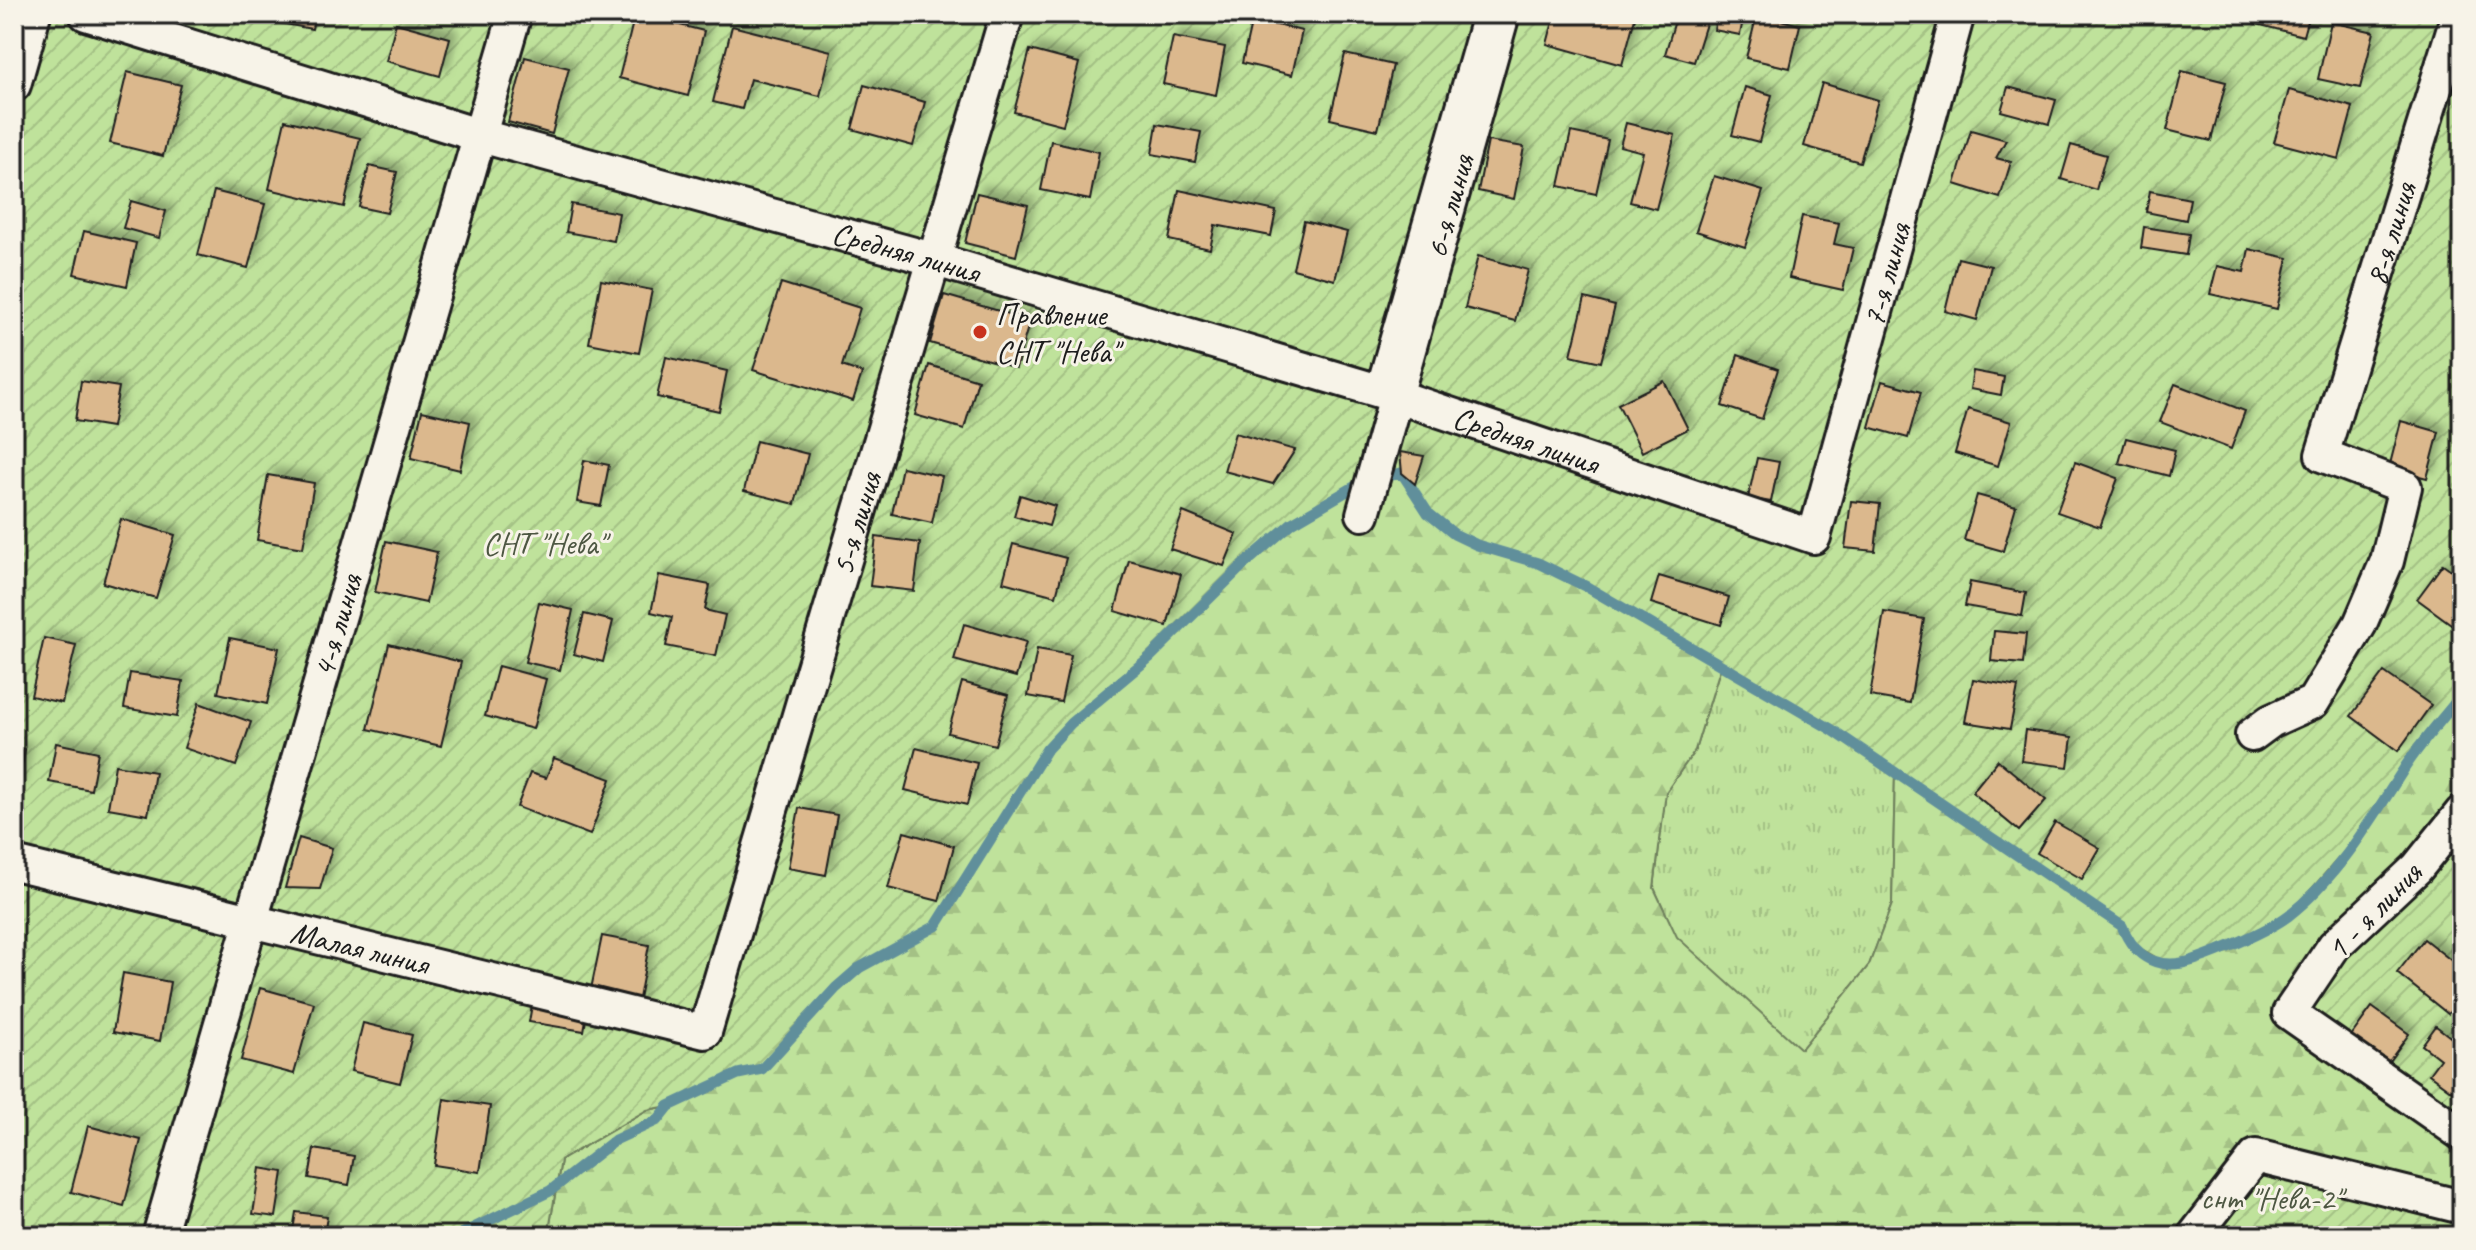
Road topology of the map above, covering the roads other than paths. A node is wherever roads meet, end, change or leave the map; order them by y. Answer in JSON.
{"nodes":[{"id":1,"x":34,"y":14,"type":"edge"},
{"id":2,"x":86,"y":14,"type":"edge"},
{"id":3,"x":515,"y":14,"type":"edge"},
{"id":4,"x":1007,"y":14,"type":"edge"},
{"id":5,"x":1481,"y":14,"type":"edge"},
{"id":6,"x":1503,"y":14,"type":"edge"},
{"id":7,"x":1958,"y":14,"type":"edge"},
{"id":8,"x":2458,"y":14,"type":"edge"},
{"id":9,"x":14,"y":85,"type":"edge"},
{"id":10,"x":481,"y":136,"type":"junction"},
{"id":11,"x":936,"y":260,"type":"junction"},
{"id":12,"x":1385,"y":393,"type":"junction"},
{"id":13,"x":1365,"y":507,"type":"dead end"},
{"id":14,"x":1814,"y":537,"type":"joint"},
{"id":15,"x":2252,"y":735,"type":"dead end"},
{"id":16,"x":2462,"y":812,"type":"edge"},
{"id":17,"x":14,"y":863,"type":"edge"},
{"id":18,"x":249,"y":922,"type":"junction"},
{"id":19,"x":705,"y":1032,"type":"joint"},
{"id":20,"x":2462,"y":1134,"type":"edge"},
{"id":21,"x":2462,"y":1207,"type":"edge"},
{"id":22,"x":159,"y":1236,"type":"edge"},
{"id":23,"x":2194,"y":1236,"type":"edge"}],
"edges":[{"from":1,"to":9,"type":"street"},
{"from":2,"to":10,"type":"street","name":"Средняя линия"},
{"from":3,"to":10,"type":"street","name":"4-я линия"},
{"from":4,"to":11,"type":"street","name":"5-я линия"},
{"from":5,"to":12,"type":"lane"},
{"from":6,"to":12,"type":"street","name":"6-я линия"},
{"from":7,"to":14,"type":"street","name":"7-я линия"},
{"from":8,"to":15,"type":"street","name":"8-я линия"},
{"from":10,"to":11,"type":"street","name":"Средняя линия"},
{"from":10,"to":18,"type":"street","name":"4-я линия"},
{"from":11,"to":12,"type":"street","name":"Средняя линия"},
{"from":11,"to":19,"type":"street","name":"5-я линия"},
{"from":12,"to":13,"type":"street","name":"6-я линия"},
{"from":12,"to":14,"type":"street","name":"Средняя линия"},
{"from":16,"to":20,"type":"street","name":"1 - я линия"},
{"from":17,"to":18,"type":"street","name":"Малая линия"},
{"from":18,"to":19,"type":"street","name":"Малая линия"},
{"from":18,"to":22,"type":"street","name":"4-я линия"},
{"from":21,"to":23,"type":"street"}]}
